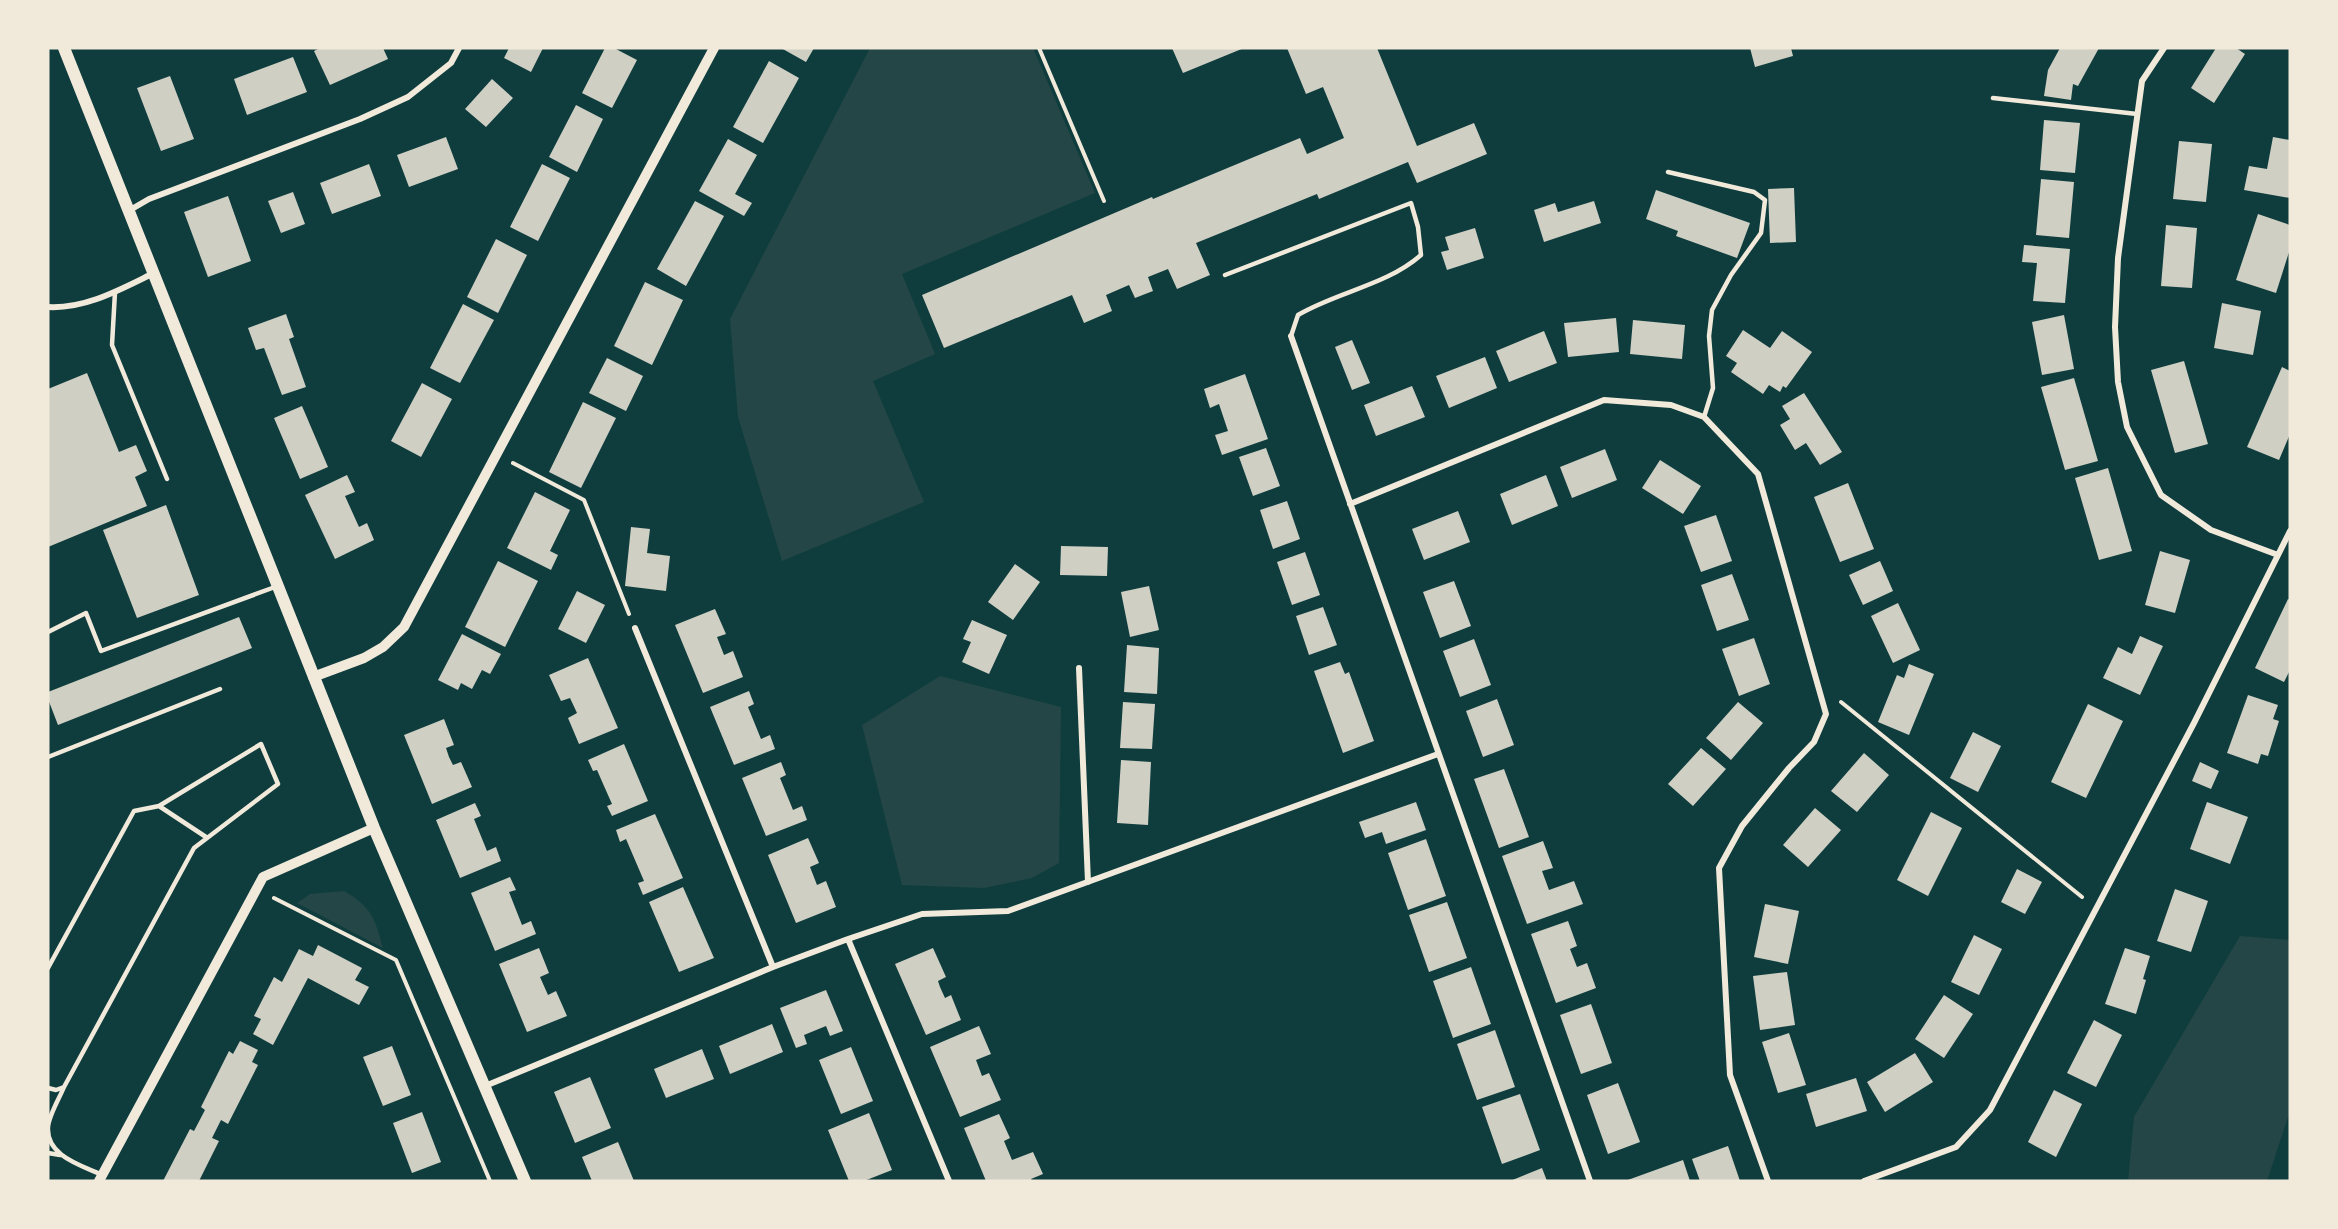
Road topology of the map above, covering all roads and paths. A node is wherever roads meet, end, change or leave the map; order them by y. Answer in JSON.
{"nodes":[{"id":1,"x":64,"y":48,"type":"edge"},
{"id":2,"x":459,"y":48,"type":"edge"},
{"id":3,"x":714,"y":48,"type":"edge"},
{"id":4,"x":1039,"y":48,"type":"edge"},
{"id":5,"x":2164,"y":48,"type":"edge"},
{"id":6,"x":1993,"y":98,"type":"dead end"},
{"id":7,"x":2137,"y":114,"type":"junction"},
{"id":8,"x":1668,"y":172,"type":"dead end"},
{"id":9,"x":1104,"y":201,"type":"dead end"},
{"id":10,"x":130,"y":210,"type":"junction"},
{"id":11,"x":154,"y":272,"type":"junction"},
{"id":12,"x":1225,"y":275,"type":"dead end"},
{"id":13,"x":115,"y":292,"type":"junction"},
{"id":14,"x":48,"y":307,"type":"edge"},
{"id":15,"x":1291,"y":336,"type":"joint"},
{"id":16,"x":1704,"y":417,"type":"junction"},
{"id":17,"x":496,"y":455,"type":"junction"},
{"id":18,"x":167,"y":479,"type":"dead end"},
{"id":19,"x":1350,"y":504,"type":"junction"},
{"id":20,"x":2290,"y":531,"type":"edge"},
{"id":21,"x":2278,"y":555,"type":"junction"},
{"id":22,"x":278,"y":586,"type":"junction"},
{"id":23,"x":634,"y":628,"type":"joint"},
{"id":24,"x":48,"y":632,"type":"edge"},
{"id":25,"x":1079,"y":668,"type":"dead end"},
{"id":26,"x":312,"y":677,"type":"junction"},
{"id":27,"x":1817,"y":682,"type":"junction"},
{"id":28,"x":220,"y":689,"type":"dead end"},
{"id":29,"x":1438,"y":754,"type":"junction"},
{"id":30,"x":48,"y":757,"type":"edge"},
{"id":31,"x":159,"y":806,"type":"junction"},
{"id":32,"x":374,"y":828,"type":"junction"},
{"id":33,"x":206,"y":837,"type":"junction"},
{"id":34,"x":1088,"y":882,"type":"junction"},
{"id":35,"x":256,"y":890,"type":"junction"},
{"id":36,"x":2097,"y":909,"type":"junction"},
{"id":37,"x":848,"y":939,"type":"junction"},
{"id":38,"x":773,"y":967,"type":"junction"},
{"id":39,"x":48,"y":968,"type":"edge"},
{"id":40,"x":485,"y":1086,"type":"junction"},
{"id":41,"x":64,"y":1087,"type":"junction"},
{"id":42,"x":48,"y":1088,"type":"edge"},
{"id":43,"x":48,"y":1153,"type":"edge"},
{"id":44,"x":60,"y":1155,"type":"junction"},
{"id":45,"x":100,"y":1178,"type":"edge"},
{"id":46,"x":490,"y":1181,"type":"edge"},
{"id":47,"x":525,"y":1181,"type":"edge"},
{"id":48,"x":949,"y":1181,"type":"edge"},
{"id":49,"x":1590,"y":1181,"type":"edge"},
{"id":50,"x":1768,"y":1181,"type":"edge"},
{"id":51,"x":1864,"y":1181,"type":"edge"}],
"edges":[{"from":1,"to":10,"type":"main road"},
{"from":2,"to":10,"type":"street"},
{"from":3,"to":17,"type":"street"},
{"from":4,"to":9,"type":"path"},
{"from":5,"to":7,"type":"street"},
{"from":6,"to":7,"type":"lane"},
{"from":7,"to":21,"type":"street"},
{"from":8,"to":16,"type":"lane"},
{"from":10,"to":11,"type":"main road"},
{"from":11,"to":13,"type":"street"},
{"from":11,"to":22,"type":"main road"},
{"from":12,"to":15,"type":"lane"},
{"from":13,"to":14,"type":"street"},
{"from":13,"to":18,"type":"lane"},
{"from":15,"to":19,"type":"street"},
{"from":16,"to":19,"type":"street"},
{"from":16,"to":27,"type":"street"},
{"from":17,"to":23,"type":"path"},
{"from":17,"to":26,"type":"street"},
{"from":19,"to":29,"type":"street"},
{"from":20,"to":21,"type":"street"},
{"from":21,"to":36,"type":"street"},
{"from":22,"to":24,"type":"lane"},
{"from":22,"to":26,"type":"main road"},
{"from":23,"to":38,"type":"street"},
{"from":25,"to":34,"type":"street"},
{"from":26,"to":32,"type":"main road"},
{"from":27,"to":36,"type":"path"},
{"from":27,"to":50,"type":"street"},
{"from":28,"to":30,"type":"lane"},
{"from":29,"to":34,"type":"street"},
{"from":29,"to":49,"type":"street"},
{"from":31,"to":33,"type":"lane"},
{"from":31,"to":33,"type":"lane"},
{"from":31,"to":39,"type":"lane"},
{"from":32,"to":35,"type":"street"},
{"from":32,"to":40,"type":"main road"},
{"from":33,"to":41,"type":"lane"},
{"from":34,"to":37,"type":"street"},
{"from":35,"to":45,"type":"street"},
{"from":35,"to":46,"type":"path"},
{"from":36,"to":51,"type":"street"},
{"from":37,"to":38,"type":"street"},
{"from":37,"to":48,"type":"street"},
{"from":38,"to":40,"type":"street"},
{"from":40,"to":47,"type":"main road"},
{"from":41,"to":42,"type":"lane"},
{"from":41,"to":44,"type":"lane"},
{"from":43,"to":44,"type":"lane"},
{"from":44,"to":45,"type":"lane"}]}
